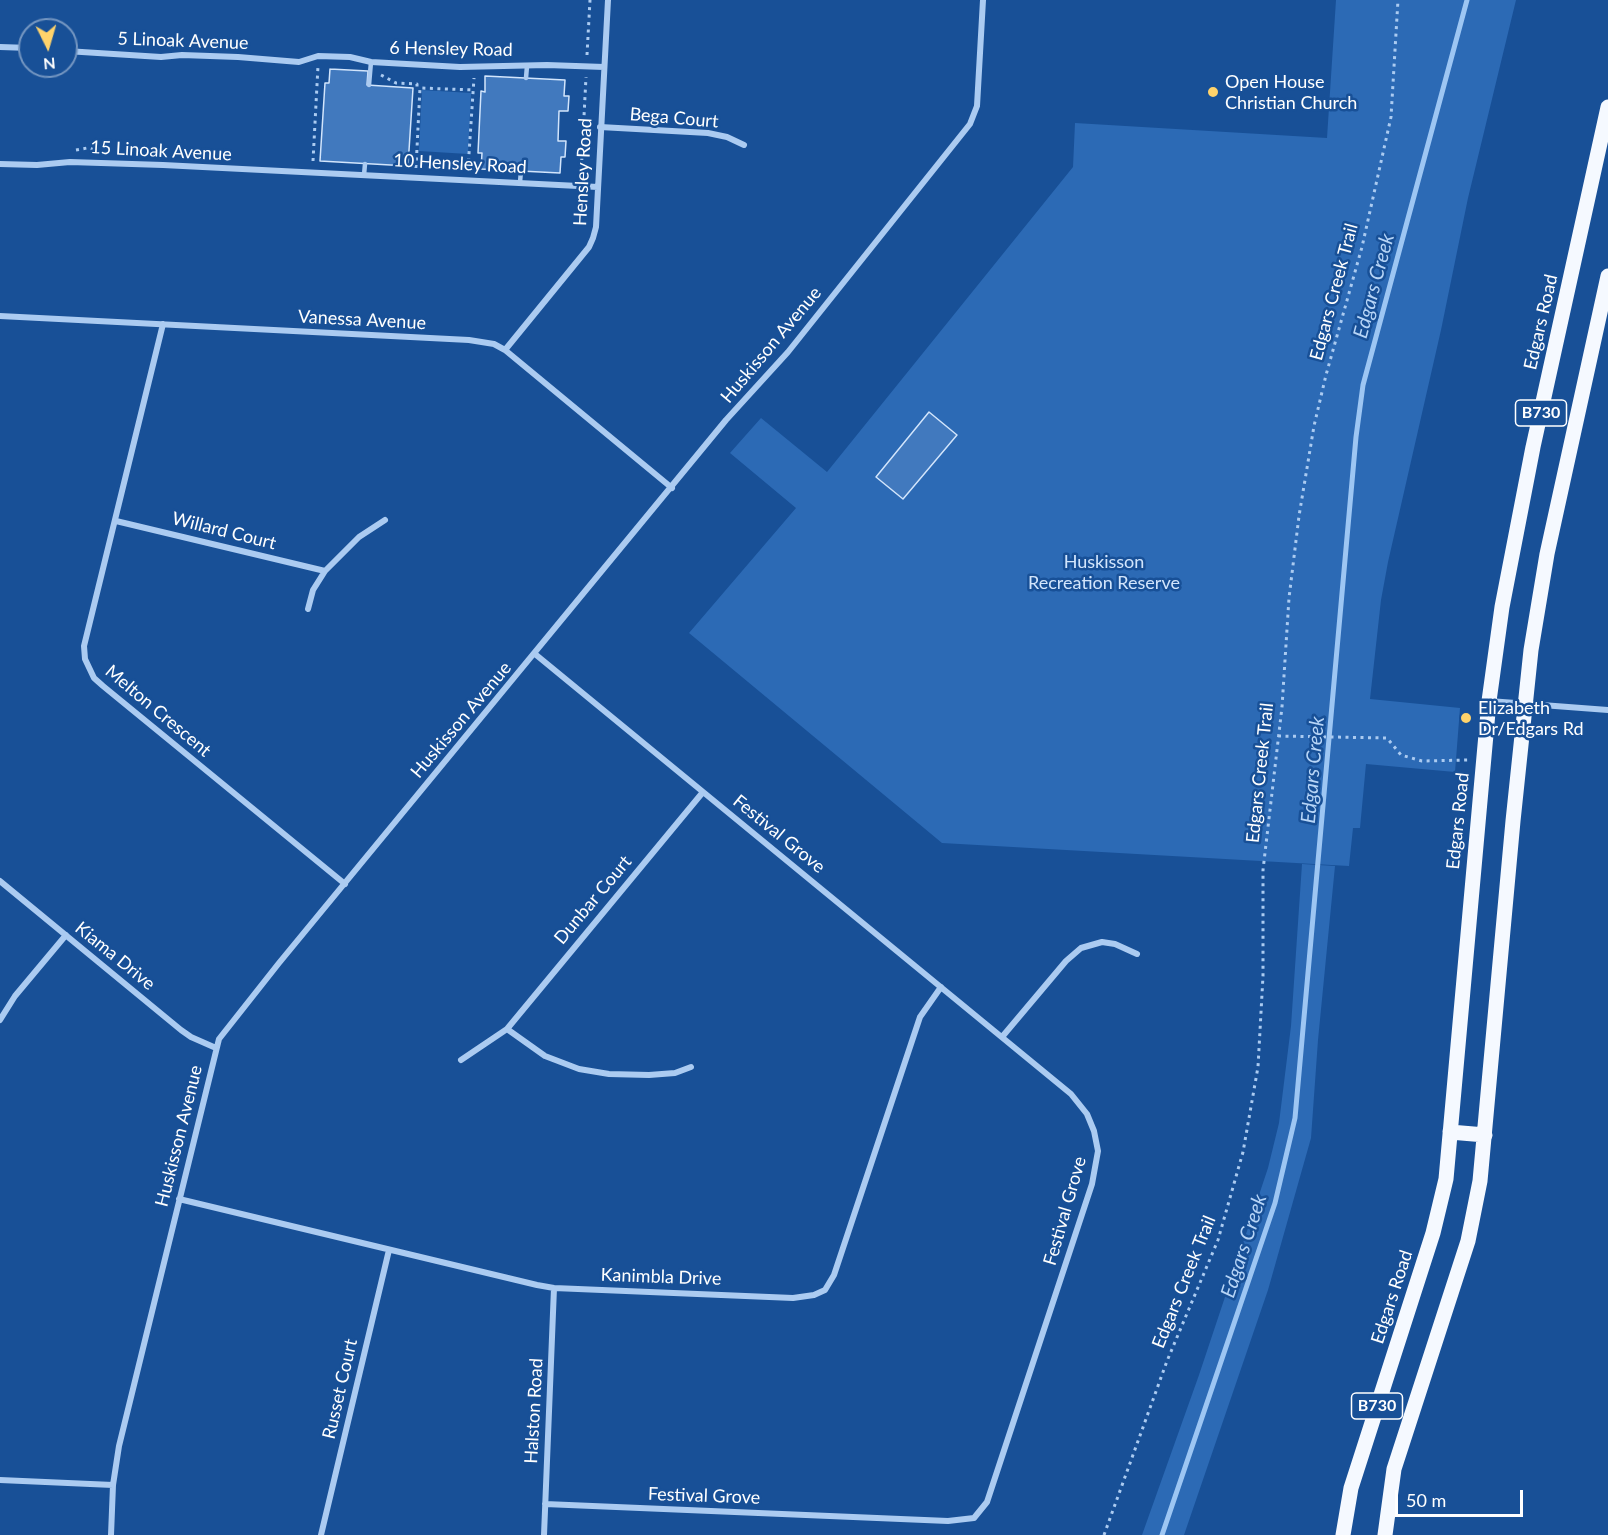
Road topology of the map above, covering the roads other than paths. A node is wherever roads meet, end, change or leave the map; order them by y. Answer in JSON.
{"nodes":[{"id":1,"x":608,"y":0,"type":"edge"},
{"id":2,"x":983,"y":0,"type":"edge"},
{"id":3,"x":0,"y":46,"type":"edge"},
{"id":4,"x":18,"y":47,"type":"edge"},
{"id":5,"x":78,"y":52,"type":"edge"},
{"id":6,"x":298,"y":62,"type":"joint"},
{"id":7,"x":370,"y":64,"type":"junction"},
{"id":8,"x":527,"y":66,"type":"junction"},
{"id":9,"x":604,"y":67,"type":"junction"},
{"id":10,"x":526,"y":78,"type":"dead end"},
{"id":11,"x":369,"y":85,"type":"dead end"},
{"id":12,"x":1608,"y":107,"type":"edge"},
{"id":13,"x":600,"y":127,"type":"junction"},
{"id":14,"x":744,"y":145,"type":"dead end"},
{"id":15,"x":0,"y":164,"type":"edge"},
{"id":16,"x":365,"y":164,"type":"dead end"},
{"id":17,"x":521,"y":171,"type":"dead end"},
{"id":18,"x":321,"y":174,"type":"joint"},
{"id":19,"x":364,"y":175,"type":"junction"},
{"id":20,"x":520,"y":182,"type":"junction"},
{"id":21,"x":598,"y":187,"type":"junction"},
{"id":22,"x":1608,"y":276,"type":"edge"},
{"id":23,"x":0,"y":316,"type":"edge"},
{"id":24,"x":163,"y":324,"type":"junction"},
{"id":25,"x":504,"y":350,"type":"junction"},
{"id":26,"x":672,"y":488,"type":"junction"},
{"id":27,"x":116,"y":520,"type":"junction"},
{"id":28,"x":385,"y":520,"type":"dead end"},
{"id":29,"x":325,"y":571,"type":"junction"},
{"id":30,"x":308,"y":609,"type":"dead end"},
{"id":31,"x":535,"y":654,"type":"junction"},
{"id":32,"x":1489,"y":701,"type":"junction"},
{"id":33,"x":1525,"y":703,"type":"junction"},
{"id":34,"x":1608,"y":710,"type":"edge"},
{"id":35,"x":703,"y":792,"type":"junction"},
{"id":36,"x":0,"y":881,"type":"edge"},
{"id":37,"x":345,"y":884,"type":"junction"},
{"id":38,"x":66,"y":935,"type":"junction"},
{"id":39,"x":1137,"y":954,"type":"dead end"},
{"id":40,"x":941,"y":987,"type":"junction"},
{"id":41,"x":0,"y":1020,"type":"edge"},
{"id":42,"x":507,"y":1029,"type":"junction"},
{"id":43,"x":1002,"y":1037,"type":"junction"},
{"id":44,"x":216,"y":1048,"type":"junction"},
{"id":45,"x":461,"y":1060,"type":"dead end"},
{"id":46,"x":692,"y":1067,"type":"dead end"},
{"id":47,"x":1450,"y":1132,"type":"junction"},
{"id":48,"x":1485,"y":1135,"type":"junction"},
{"id":49,"x":179,"y":1199,"type":"junction"},
{"id":50,"x":388,"y":1250,"type":"junction"},
{"id":51,"x":554,"y":1288,"type":"junction"},
{"id":52,"x":0,"y":1480,"type":"edge"},
{"id":53,"x":113,"y":1485,"type":"junction"},
{"id":54,"x":545,"y":1504,"type":"junction"},
{"id":55,"x":111,"y":1535,"type":"edge"},
{"id":56,"x":321,"y":1535,"type":"edge"},
{"id":57,"x":543,"y":1535,"type":"edge"},
{"id":58,"x":1343,"y":1535,"type":"edge"},
{"id":59,"x":1384,"y":1535,"type":"edge"}],
"edges":[{"from":1,"to":9,"type":"street","name":"Hensley Road"},
{"from":2,"to":26,"type":"street","name":"Huskisson Avenue"},
{"from":3,"to":4,"type":"street"},
{"from":5,"to":6,"type":"street","name":"5 Linoak Avenue"},
{"from":6,"to":7,"type":"street","name":"6 Hensley Road"},
{"from":7,"to":8,"type":"street","name":"6 Hensley Road"},
{"from":7,"to":11,"type":"lane"},
{"from":8,"to":9,"type":"street","name":"6 Hensley Road"},
{"from":8,"to":10,"type":"lane"},
{"from":9,"to":13,"type":"street","name":"Hensley Road"},
{"from":12,"to":32,"type":"main road","name":"Edgars Road","number":"B730"},
{"from":13,"to":14,"type":"street","name":"Bega Court"},
{"from":13,"to":21,"type":"street","name":"Hensley Road"},
{"from":15,"to":18,"type":"street","name":"15 Linoak Avenue"},
{"from":16,"to":19,"type":"lane"},
{"from":17,"to":20,"type":"lane"},
{"from":18,"to":19,"type":"street","name":"10 Hensley Road"},
{"from":19,"to":20,"type":"street","name":"10 Hensley Road"},
{"from":20,"to":21,"type":"street","name":"10 Hensley Road"},
{"from":21,"to":25,"type":"street","name":"Hensley Road"},
{"from":22,"to":33,"type":"main road","number":"B730"},
{"from":23,"to":24,"type":"street","name":"Vanessa Avenue"},
{"from":24,"to":25,"type":"street","name":"Vanessa Avenue"},
{"from":24,"to":27,"type":"street","name":"Melton Crescent"},
{"from":25,"to":26,"type":"street","name":"Vanessa Avenue"},
{"from":26,"to":31,"type":"street","name":"Huskisson Avenue"},
{"from":27,"to":29,"type":"street","name":"Willard Court"},
{"from":27,"to":37,"type":"street","name":"Melton Crescent"},
{"from":28,"to":29,"type":"street"},
{"from":29,"to":30,"type":"street"},
{"from":31,"to":35,"type":"street","name":"Festival Grove"},
{"from":31,"to":37,"type":"street","name":"Huskisson Avenue"},
{"from":32,"to":33,"type":"street"},
{"from":32,"to":47,"type":"main road","name":"Edgars Road","number":"B730"},
{"from":33,"to":34,"type":"street"},
{"from":33,"to":48,"type":"main road","number":"B730"},
{"from":35,"to":40,"type":"street","name":"Festival Grove"},
{"from":35,"to":42,"type":"street","name":"Dunbar Court"},
{"from":36,"to":38,"type":"street","name":"Kiama Drive"},
{"from":37,"to":44,"type":"street","name":"Huskisson Avenue"},
{"from":38,"to":41,"type":"street"},
{"from":38,"to":44,"type":"street","name":"Kiama Drive"},
{"from":39,"to":43,"type":"street"},
{"from":40,"to":43,"type":"street","name":"Festival Grove"},
{"from":40,"to":51,"type":"street","name":"Kanimbla Drive"},
{"from":42,"to":45,"type":"street","name":"Dunbar Court"},
{"from":42,"to":46,"type":"street"},
{"from":43,"to":54,"type":"street","name":"Festival Grove"},
{"from":44,"to":49,"type":"street","name":"Huskisson Avenue"},
{"from":47,"to":48,"type":"main road"},
{"from":47,"to":58,"type":"main road","name":"Edgars Road","number":"B730"},
{"from":48,"to":59,"type":"main road","number":"B730"},
{"from":49,"to":50,"type":"street","name":"Kanimbla Drive"},
{"from":49,"to":53,"type":"street","name":"Huskisson Avenue"},
{"from":50,"to":51,"type":"street","name":"Kanimbla Drive"},
{"from":50,"to":56,"type":"street","name":"Russet Court"},
{"from":51,"to":54,"type":"street","name":"Halston Road"},
{"from":52,"to":53,"type":"street"},
{"from":53,"to":55,"type":"street","name":"Huskisson Avenue"},
{"from":54,"to":57,"type":"street","name":"Halston Road"}]}
